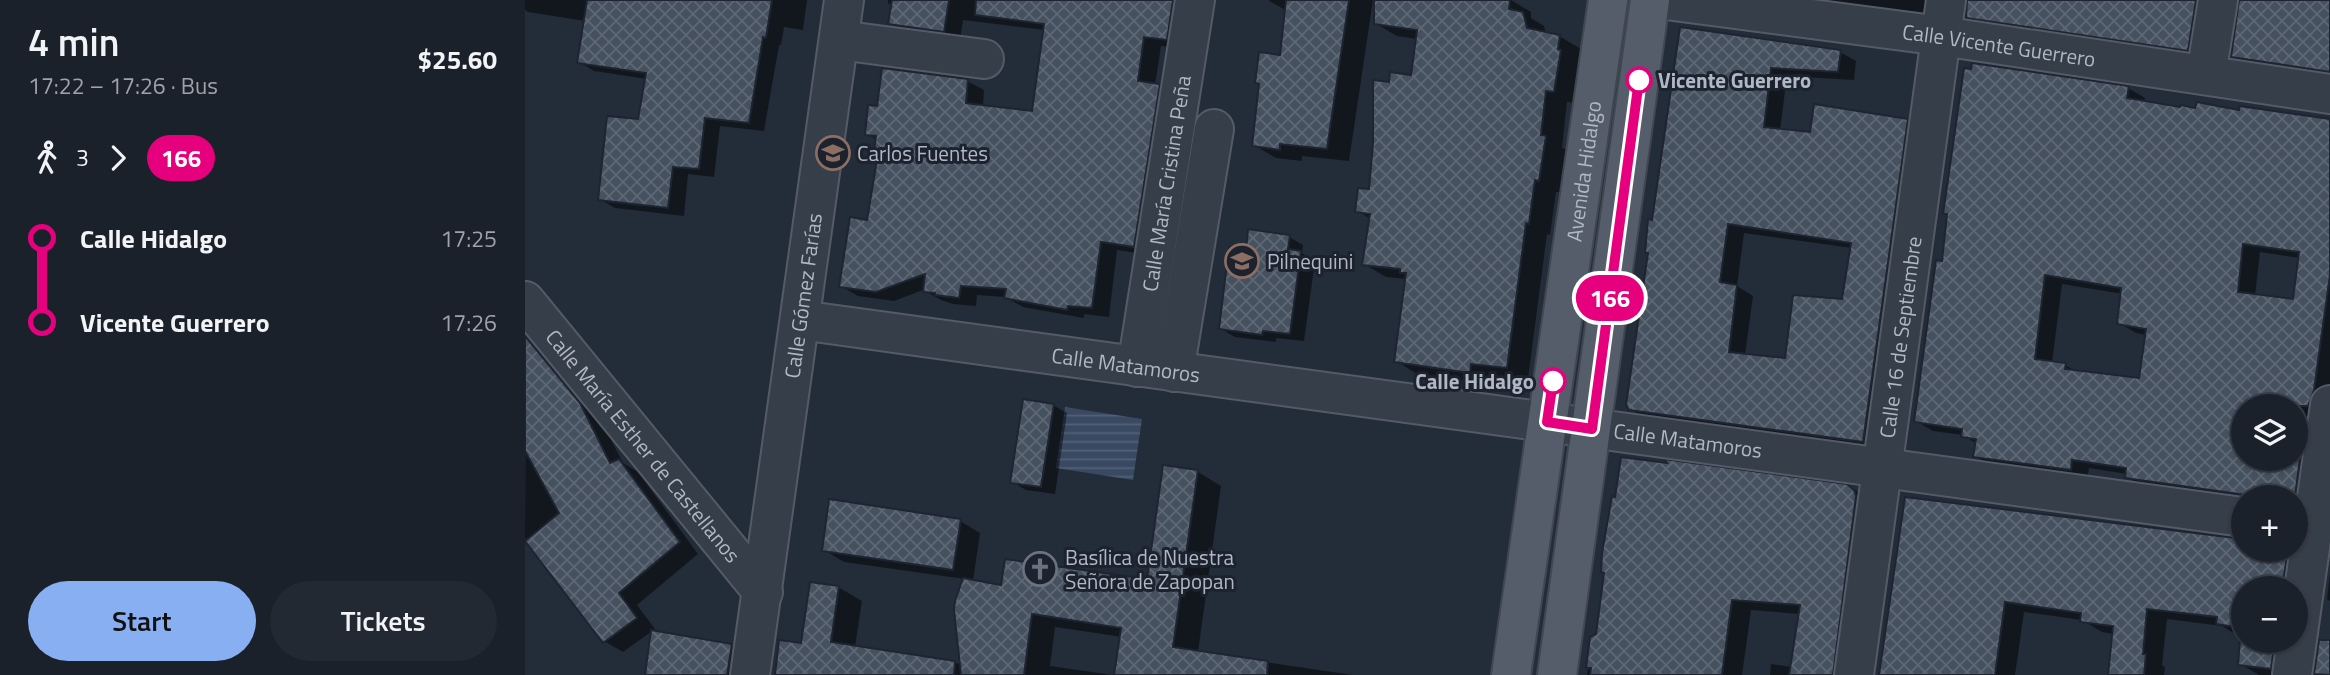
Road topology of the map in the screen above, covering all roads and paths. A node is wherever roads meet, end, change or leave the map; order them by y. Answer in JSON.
{"nodes":[{"id":1,"x":844,"y":0,"type":"edge"},
{"id":2,"x":1195,"y":0,"type":"edge"},
{"id":3,"x":1608,"y":0,"type":"edge"},
{"id":4,"x":1650,"y":0,"type":"edge"},
{"id":5,"x":1666,"y":0,"type":"edge"},
{"id":6,"x":2218,"y":0,"type":"edge"},
{"id":7,"x":1943,"y":18,"type":"edge"},
{"id":8,"x":839,"y":40,"type":"junction"},
{"id":9,"x":984,"y":59,"type":"dead end"},
{"id":10,"x":2206,"y":75,"type":"junction"},
{"id":11,"x":2330,"y":94,"type":"edge"},
{"id":12,"x":1214,"y":129,"type":"dead end"},
{"id":13,"x":525,"y":301,"type":"edge"},
{"id":14,"x":800,"y":320,"type":"junction"},
{"id":15,"x":1137,"y":367,"type":"junction"},
{"id":16,"x":1174,"y":372,"type":"junction"},
{"id":17,"x":2330,"y":405,"type":"edge"},
{"id":18,"x":1547,"y":422,"type":"junction"},
{"id":19,"x":1592,"y":429,"type":"junction"},
{"id":20,"x":1882,"y":465,"type":"junction"},
{"id":21,"x":2231,"y":515,"type":"edge"},
{"id":22,"x":2313,"y":526,"type":"edge"},
{"id":23,"x":763,"y":592,"type":"junction"},
{"id":24,"x":750,"y":675,"type":"edge"},
{"id":25,"x":1511,"y":675,"type":"edge"},
{"id":26,"x":1557,"y":675,"type":"edge"},
{"id":27,"x":1854,"y":675,"type":"edge"},
{"id":28,"x":2292,"y":675,"type":"edge"}],
"edges":[{"from":1,"to":8,"type":"street","name":"Calle Gómez Farías"},
{"from":2,"to":15,"type":"street","name":"Calle María Cristina Peña"},
{"from":3,"to":18,"type":"main road","name":"Avenida Hidalgo"},
{"from":4,"to":19,"type":"main road","name":"Avenida Hidalgo"},
{"from":5,"to":7,"type":"street","name":"Calle Vicente Guerrero"},
{"from":6,"to":10,"type":"street"},
{"from":7,"to":10,"type":"street","name":"Calle Vicente Guerrero"},
{"from":7,"to":20,"type":"street","name":"Calle 16 de Septiembre"},
{"from":8,"to":9,"type":"street"},
{"from":8,"to":14,"type":"street","name":"Calle Gómez Farías"},
{"from":10,"to":11,"type":"street","name":"Calle Vicente Guerrero"},
{"from":12,"to":16,"type":"street"},
{"from":13,"to":23,"type":"street","name":"Calle María Esther de Castellanos"},
{"from":14,"to":15,"type":"street","name":"Calle Matamoros"},
{"from":14,"to":23,"type":"street","name":"Calle Gómez Farías"},
{"from":15,"to":16,"type":"street","name":"Calle Matamoros"},
{"from":16,"to":18,"type":"street","name":"Calle Matamoros"},
{"from":17,"to":22,"type":"street"},
{"from":18,"to":19,"type":"street","name":"Calle Matamoros"},
{"from":18,"to":25,"type":"main road","name":"Avenida Hidalgo"},
{"from":19,"to":20,"type":"street","name":"Calle Matamoros"},
{"from":19,"to":26,"type":"main road","name":"Avenida Hidalgo"},
{"from":20,"to":21,"type":"street","name":"Calle Matamoros"},
{"from":20,"to":27,"type":"street","name":"Calle 16 de Septiembre"},
{"from":22,"to":28,"type":"street"},
{"from":23,"to":24,"type":"street","name":"Calle Gómez Farías"}]}
